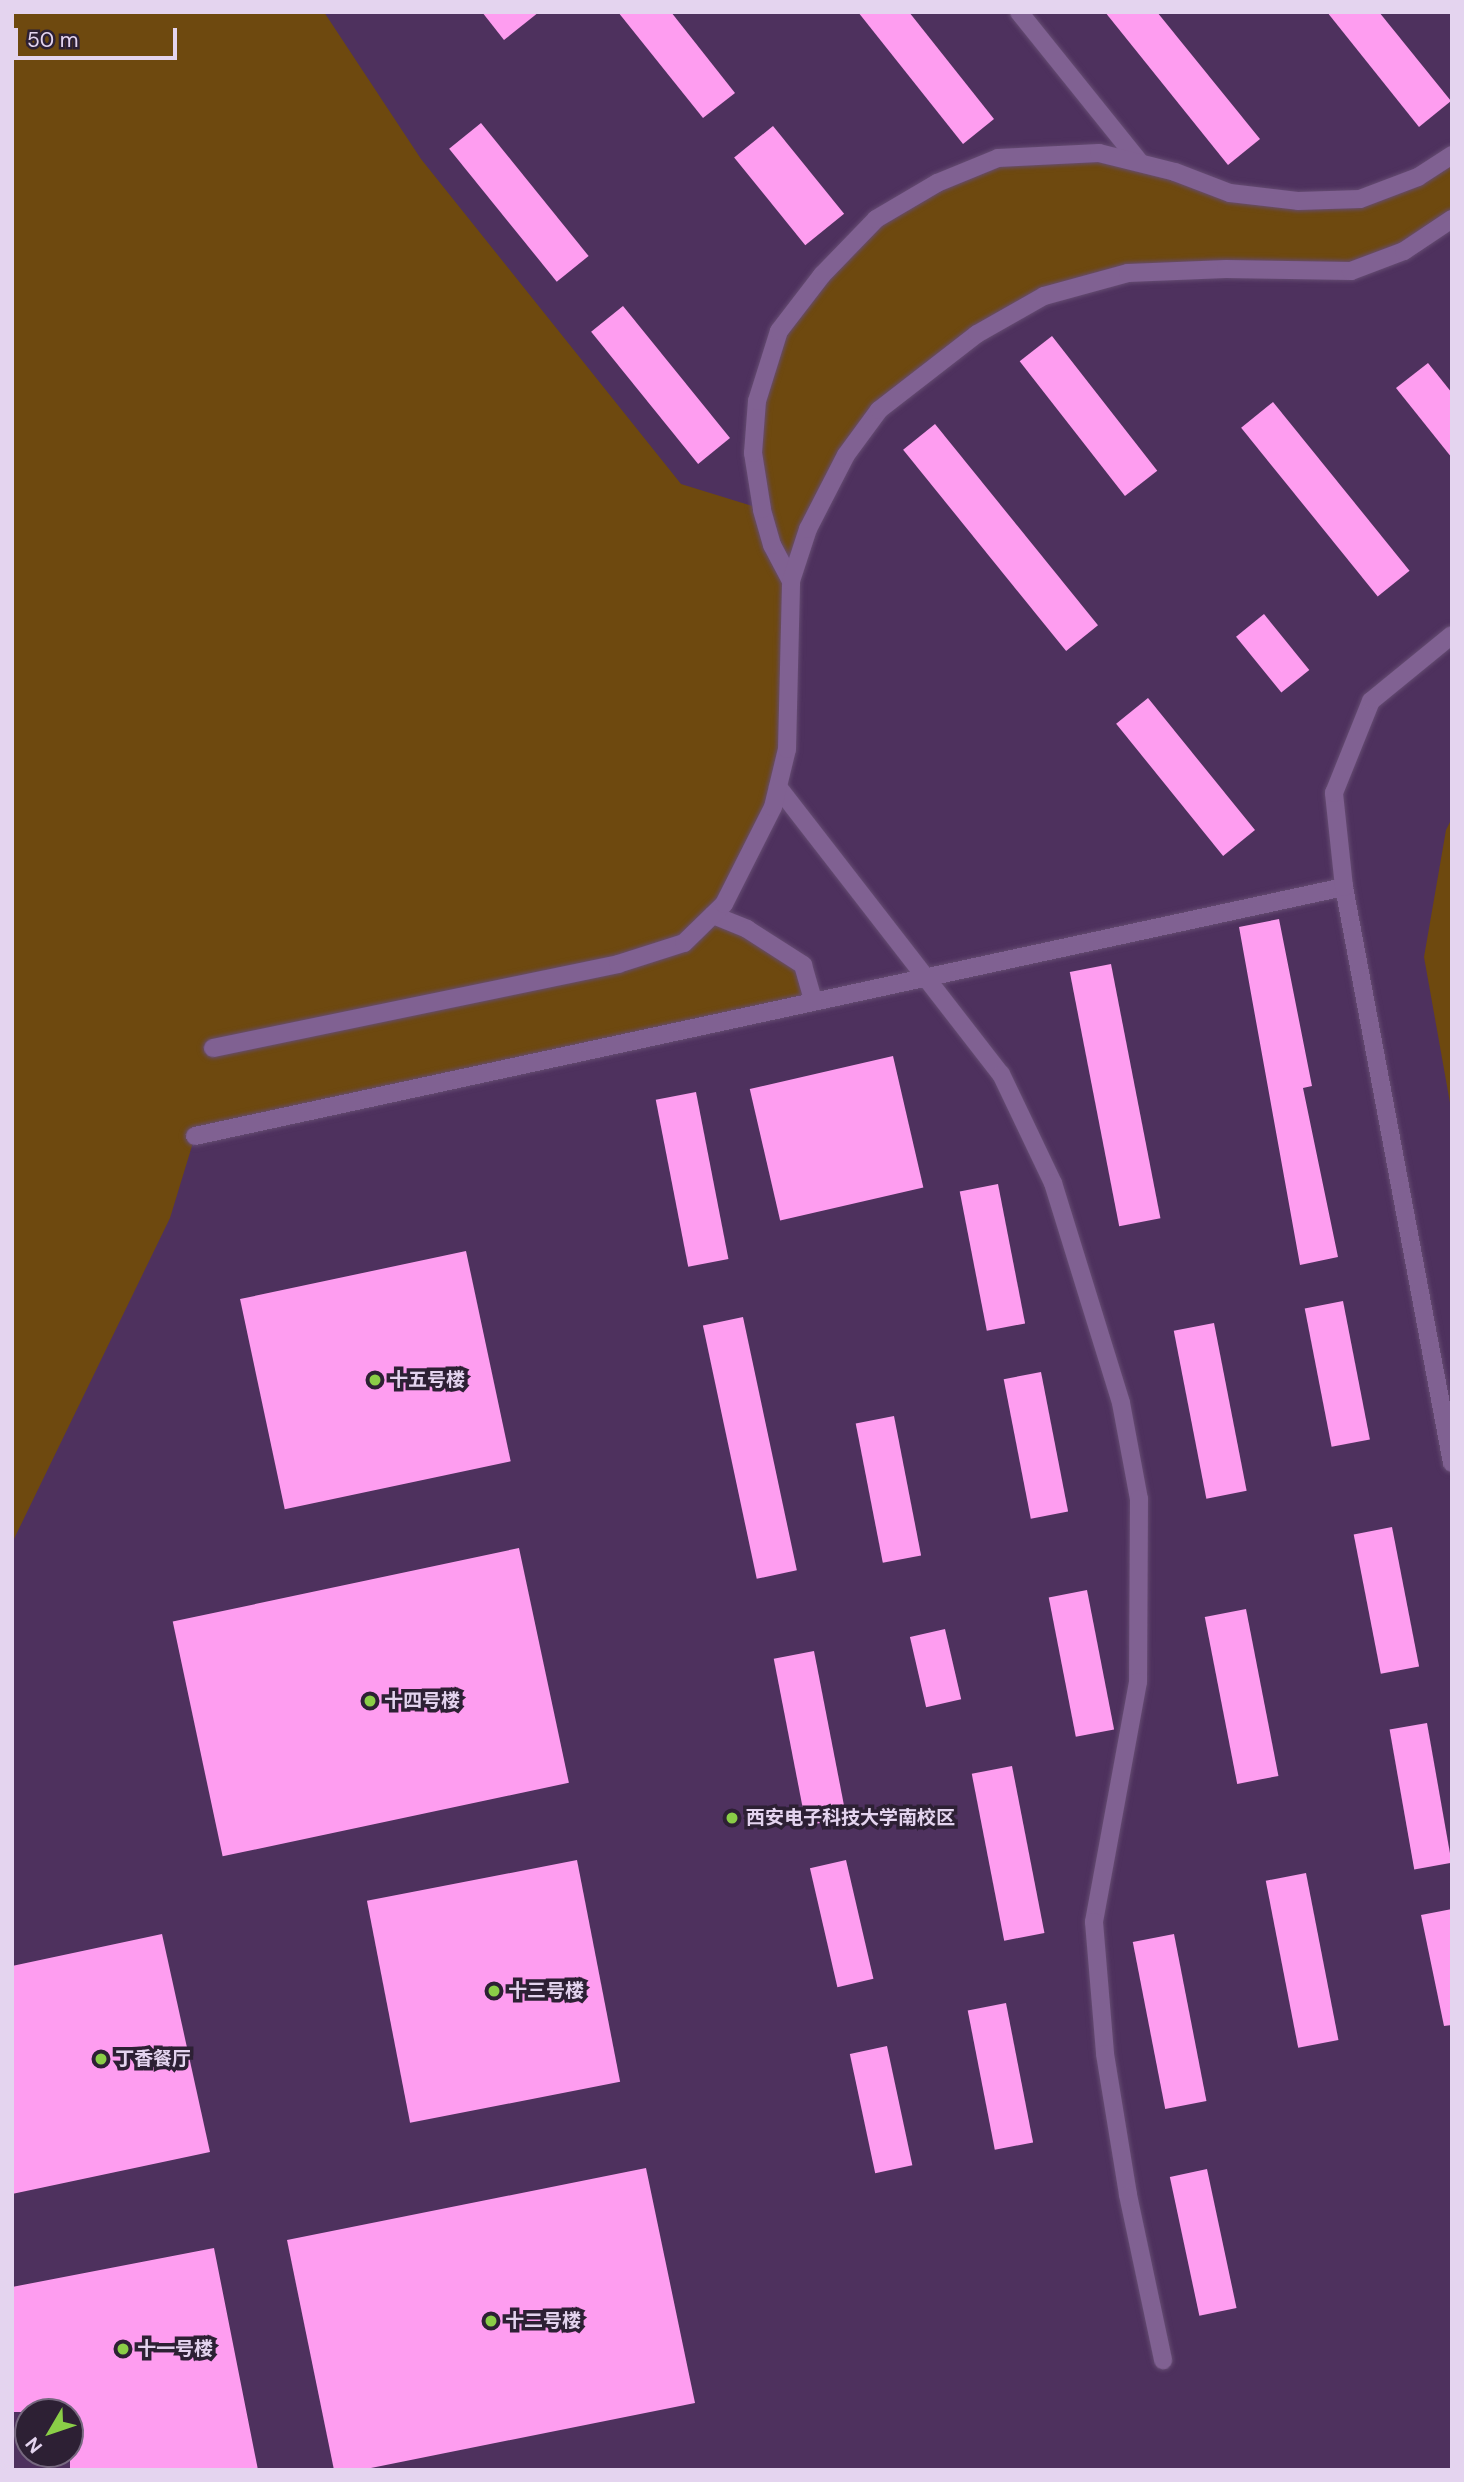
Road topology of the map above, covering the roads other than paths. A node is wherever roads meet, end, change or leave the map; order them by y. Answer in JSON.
{"nodes":[{"id":1,"x":1018,"y":12,"type":"edge"},
{"id":2,"x":1452,"y":155,"type":"edge"},
{"id":3,"x":1139,"y":161,"type":"junction"},
{"id":4,"x":1452,"y":219,"type":"edge"},
{"id":5,"x":791,"y":581,"type":"junction"},
{"id":6,"x":1452,"y":635,"type":"edge"},
{"id":7,"x":778,"y":787,"type":"junction"},
{"id":8,"x":1344,"y":887,"type":"junction"},
{"id":9,"x":713,"y":915,"type":"junction"},
{"id":10,"x":926,"y":975,"type":"junction"},
{"id":11,"x":813,"y":1000,"type":"junction"},
{"id":12,"x":214,"y":1048,"type":"dead end"},
{"id":13,"x":195,"y":1136,"type":"dead end"},
{"id":14,"x":1452,"y":1464,"type":"edge"},
{"id":15,"x":1163,"y":2360,"type":"dead end"}],
"edges":[{"from":1,"to":3,"type":"street"},
{"from":2,"to":3,"type":"street"},
{"from":3,"to":5,"type":"street"},
{"from":4,"to":5,"type":"street"},
{"from":5,"to":7,"type":"street"},
{"from":6,"to":8,"type":"street"},
{"from":7,"to":9,"type":"street"},
{"from":7,"to":10,"type":"street"},
{"from":8,"to":10,"type":"street"},
{"from":8,"to":14,"type":"street"},
{"from":9,"to":11,"type":"street"},
{"from":9,"to":12,"type":"street"},
{"from":10,"to":11,"type":"street"},
{"from":10,"to":15,"type":"street"},
{"from":11,"to":13,"type":"street"}]}
